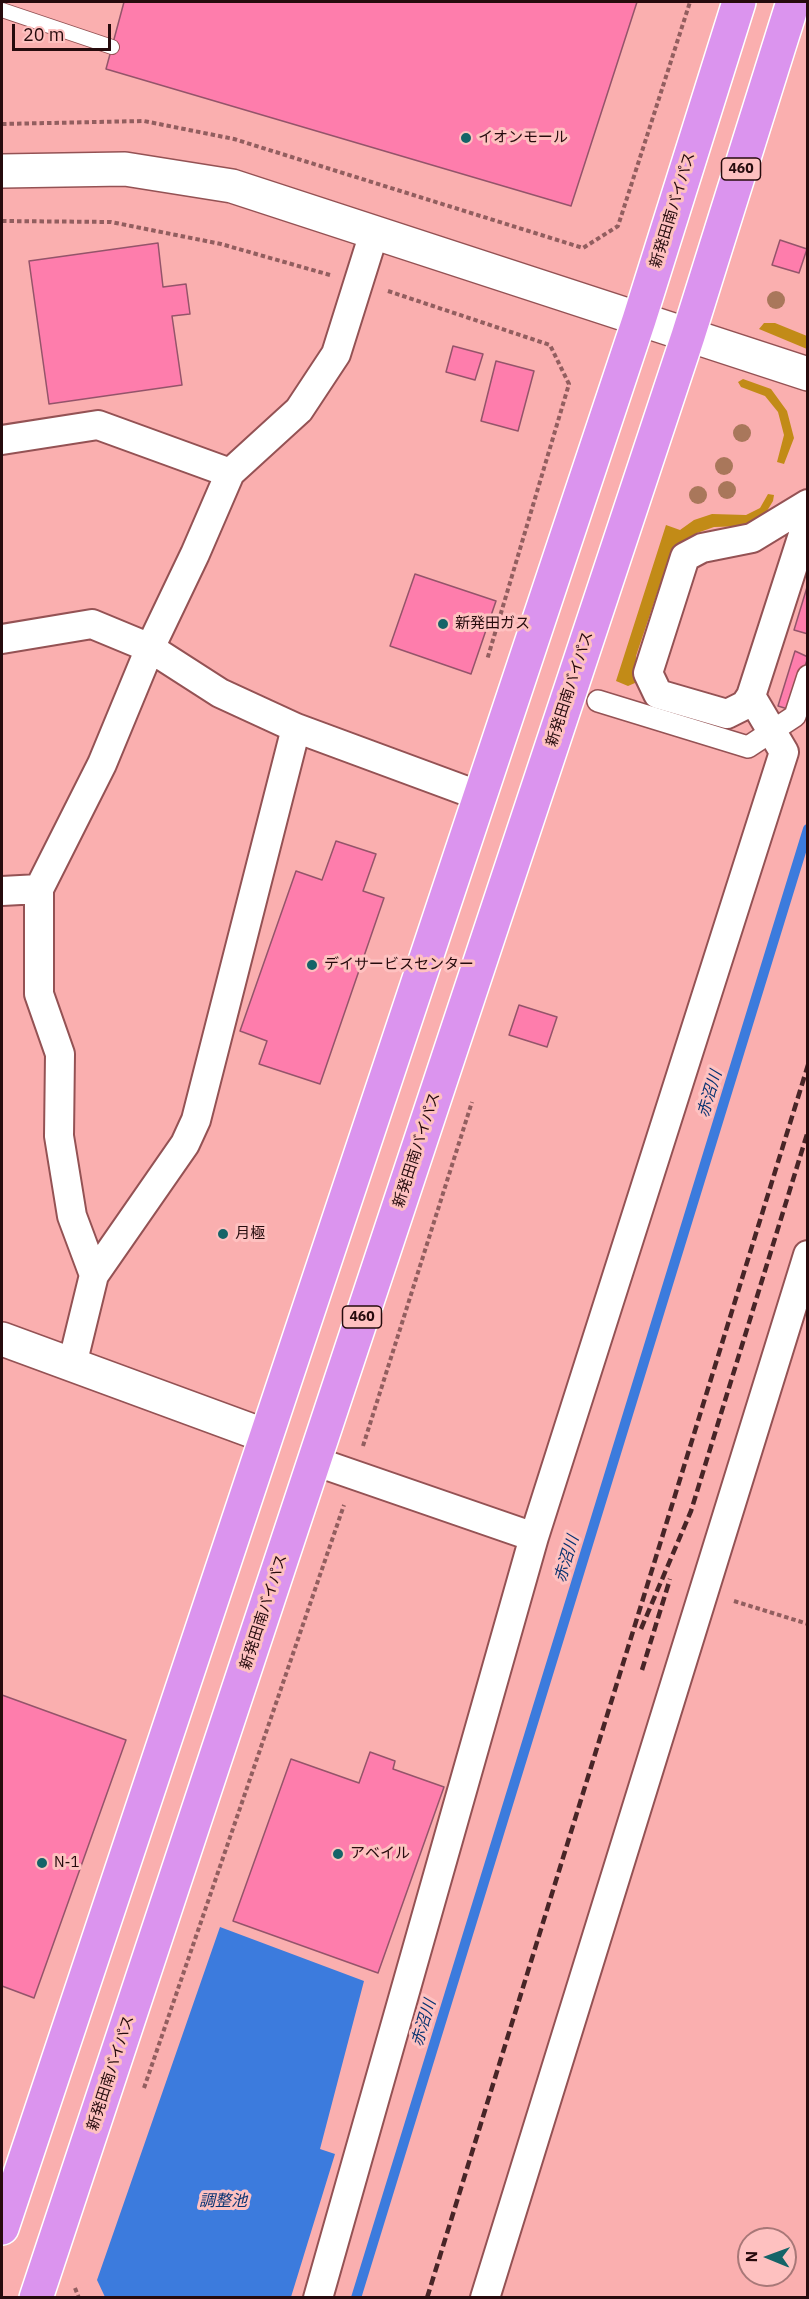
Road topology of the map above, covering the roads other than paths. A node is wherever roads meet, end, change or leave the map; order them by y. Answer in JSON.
{"nodes":[{"id":1,"x":739,"y":2,"type":"edge"},
{"id":2,"x":794,"y":2,"type":"edge"},
{"id":3,"x":2,"y":10,"type":"edge"},
{"id":4,"x":112,"y":47,"type":"dead end"},
{"id":5,"x":2,"y":171,"type":"edge"},
{"id":6,"x":374,"y":233,"type":"junction"},
{"id":7,"x":639,"y":320,"type":"junction"},
{"id":8,"x":688,"y":336,"type":"junction"},
{"id":9,"x":807,"y":374,"type":"edge"},
{"id":10,"x":2,"y":440,"type":"edge"},
{"id":11,"x":230,"y":473,"type":"junction"},
{"id":12,"x":807,"y":504,"type":"edge"},
{"id":13,"x":807,"y":519,"type":"edge"},
{"id":14,"x":2,"y":639,"type":"edge"},
{"id":15,"x":150,"y":648,"type":"junction"},
{"id":16,"x":807,"y":676,"type":"edge"},
{"id":17,"x":751,"y":696,"type":"junction"},
{"id":18,"x":598,"y":701,"type":"dead end"},
{"id":19,"x":296,"y":728,"type":"junction"},
{"id":20,"x":480,"y":795,"type":"junction"},
{"id":21,"x":39,"y":889,"type":"junction"},
{"id":22,"x":2,"y":891,"type":"edge"},
{"id":23,"x":807,"y":1255,"type":"edge"},
{"id":24,"x":94,"y":1275,"type":"junction"},
{"id":25,"x":2,"y":1340,"type":"edge"},
{"id":26,"x":72,"y":1365,"type":"junction"},
{"id":27,"x":266,"y":1436,"type":"junction"},
{"id":28,"x":314,"y":1461,"type":"junction"},
{"id":29,"x":534,"y":1537,"type":"junction"},
{"id":30,"x":2,"y":2228,"type":"edge"},
{"id":31,"x":36,"y":2298,"type":"edge"},
{"id":32,"x":318,"y":2298,"type":"edge"},
{"id":33,"x":485,"y":2298,"type":"edge"}],
"edges":[{"from":1,"to":7,"type":"highway","name":"新発田南バイパス"},
{"from":2,"to":8,"type":"highway","name":"新発田南バイパス","number":"460"},
{"from":3,"to":4,"type":"lane"},
{"from":5,"to":6,"type":"street"},
{"from":6,"to":7,"type":"street"},
{"from":6,"to":11,"type":"street"},
{"from":7,"to":8,"type":"street"},
{"from":7,"to":20,"type":"highway","name":"新発田南バイパス"},
{"from":8,"to":9,"type":"street"},
{"from":8,"to":28,"type":"highway","name":"新発田南バイパス","number":"460"},
{"from":10,"to":11,"type":"street"},
{"from":11,"to":15,"type":"street"},
{"from":12,"to":17,"type":"street"},
{"from":13,"to":17,"type":"street"},
{"from":14,"to":15,"type":"street"},
{"from":15,"to":19,"type":"street"},
{"from":15,"to":21,"type":"street"},
{"from":16,"to":18,"type":"street"},
{"from":17,"to":29,"type":"street"},
{"from":19,"to":20,"type":"street"},
{"from":19,"to":24,"type":"street"},
{"from":20,"to":27,"type":"highway","name":"新発田南バイパス"},
{"from":21,"to":22,"type":"street"},
{"from":21,"to":24,"type":"street"},
{"from":23,"to":33,"type":"street"},
{"from":24,"to":26,"type":"street"},
{"from":25,"to":26,"type":"street"},
{"from":26,"to":27,"type":"street"},
{"from":27,"to":30,"type":"highway","name":"新発田南バイパス"},
{"from":28,"to":29,"type":"street"},
{"from":28,"to":31,"type":"highway","name":"新発田南バイパス","number":"460"},
{"from":29,"to":32,"type":"street"}]}
